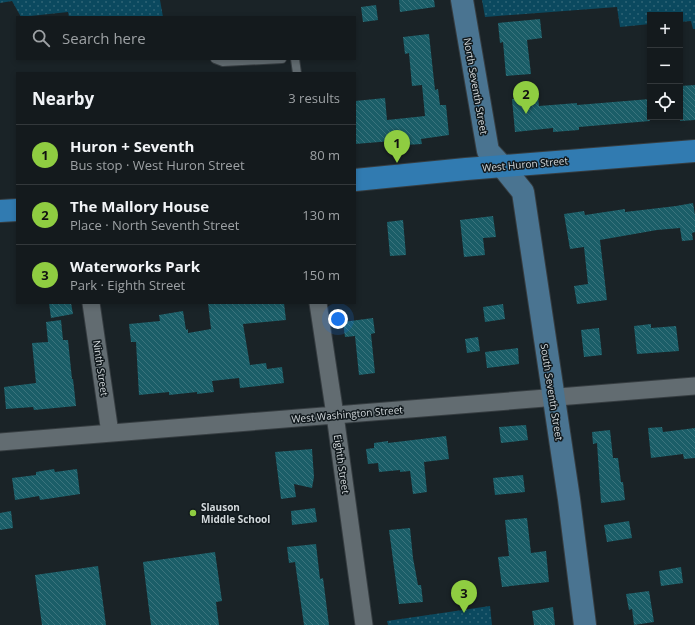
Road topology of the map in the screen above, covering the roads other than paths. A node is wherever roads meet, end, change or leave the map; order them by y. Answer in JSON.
{"nodes":[{"id":1,"x":462,"y":0,"type":"edge"},
{"id":2,"x":217,"y":60,"type":"edge"},
{"id":3,"x":262,"y":60,"type":"edge"},
{"id":4,"x":295,"y":60,"type":"edge"},
{"id":5,"x":297,"y":72,"type":"edge"},
{"id":6,"x":695,"y":151,"type":"edge"},
{"id":7,"x":502,"y":166,"type":"junction"},
{"id":8,"x":356,"y":180,"type":"edge"},
{"id":9,"x":16,"y":210,"type":"edge"},
{"id":10,"x":0,"y":211,"type":"edge"},
{"id":11,"x":91,"y":304,"type":"edge"},
{"id":12,"x":318,"y":304,"type":"edge"},
{"id":13,"x":695,"y":386,"type":"edge"},
{"id":14,"x":553,"y":397,"type":"junction"},
{"id":15,"x":336,"y":415,"type":"junction"},
{"id":16,"x":110,"y":433,"type":"junction"},
{"id":17,"x":0,"y":442,"type":"edge"},
{"id":18,"x":364,"y":625,"type":"edge"},
{"id":19,"x":585,"y":625,"type":"edge"}],
"edges":[{"from":1,"to":7,"type":"street","name":"North Seventh Street"},
{"from":2,"to":3,"type":"lane"},
{"from":4,"to":5,"type":"lane"},
{"from":6,"to":7,"type":"main road","name":"West Huron Street"},
{"from":7,"to":8,"type":"main road","name":"West Huron Street"},
{"from":7,"to":14,"type":"street","name":"South Seventh Street"},
{"from":9,"to":10,"type":"main road"},
{"from":11,"to":16,"type":"street","name":"Ninth Street"},
{"from":12,"to":15,"type":"street","name":"Eighth Street"},
{"from":13,"to":14,"type":"street","name":"West Washington Street"},
{"from":14,"to":15,"type":"street","name":"West Washington Street"},
{"from":14,"to":19,"type":"street","name":"South Seventh Street"},
{"from":15,"to":16,"type":"street","name":"West Washington Street"},
{"from":15,"to":18,"type":"street","name":"Eighth Street"},
{"from":16,"to":17,"type":"street","name":"West Washington Street"}]}
